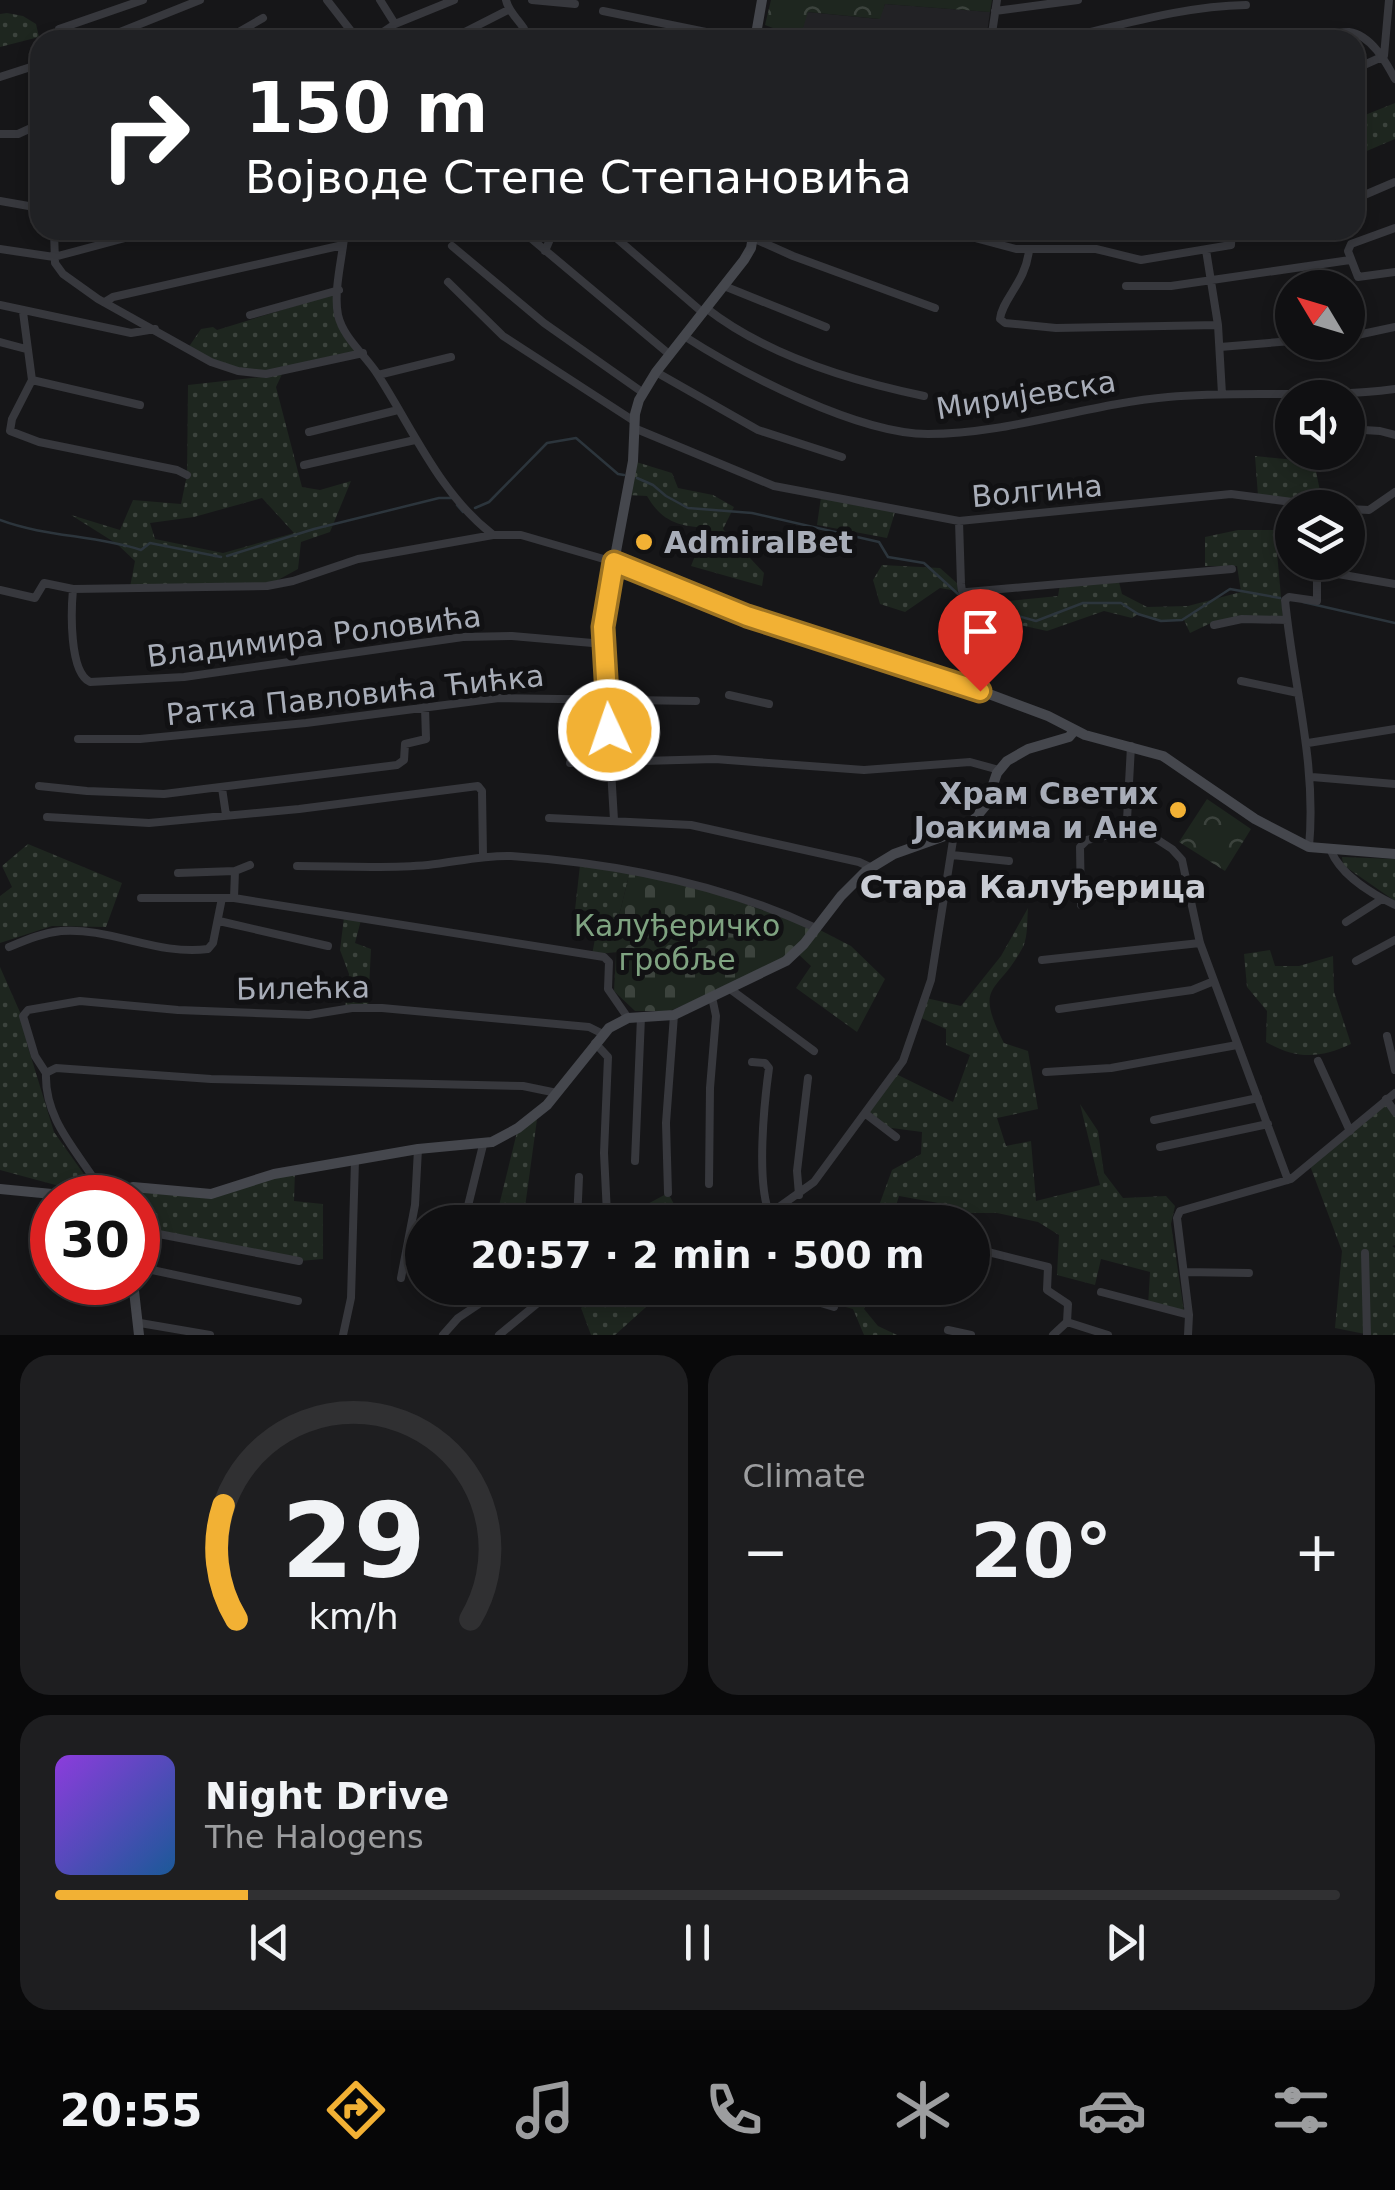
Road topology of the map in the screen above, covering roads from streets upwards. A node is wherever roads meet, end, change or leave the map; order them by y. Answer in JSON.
{"nodes":[{"id":1,"x":143,"y":0,"type":"edge"},
{"id":2,"x":200,"y":0,"type":"edge"},
{"id":3,"x":326,"y":0,"type":"edge"},
{"id":4,"x":380,"y":0,"type":"edge"},
{"id":5,"x":454,"y":0,"type":"edge"},
{"id":6,"x":532,"y":0,"type":"edge"},
{"id":7,"x":997,"y":0,"type":"edge"},
{"id":8,"x":1078,"y":0,"type":"edge"},
{"id":9,"x":1389,"y":0,"type":"edge"},
{"id":10,"x":759,"y":1,"type":"edge"},
{"id":11,"x":575,"y":4,"type":"dead end"},
{"id":12,"x":507,"y":5,"type":"edge"},
{"id":13,"x":1246,"y":5,"type":"dead end"},
{"id":14,"x":602,"y":11,"type":"dead end"},
{"id":15,"x":996,"y":12,"type":"junction"},
{"id":16,"x":263,"y":18,"type":"dead end"},
{"id":17,"x":395,"y":24,"type":"junction"},
{"id":18,"x":59,"y":29,"type":"dead end"},
{"id":19,"x":125,"y":30,"type":"edge"},
{"id":20,"x":242,"y":30,"type":"edge"},
{"id":21,"x":350,"y":30,"type":"edge"},
{"id":22,"x":386,"y":30,"type":"edge"},
{"id":23,"x":466,"y":30,"type":"edge"},
{"id":24,"x":525,"y":30,"type":"edge"},
{"id":25,"x":706,"y":30,"type":"edge"},
{"id":26,"x":756,"y":30,"type":"edge"},
{"id":27,"x":993,"y":30,"type":"edge"},
{"id":28,"x":1100,"y":30,"type":"edge"},
{"id":29,"x":1365,"y":42,"type":"edge"},
{"id":30,"x":1388,"y":60,"type":"edge"},
{"id":31,"x":30,"y":67,"type":"edge"},
{"id":32,"x":0,"y":77,"type":"edge"},
{"id":33,"x":1395,"y":78,"type":"edge"},
{"id":34,"x":30,"y":129,"type":"edge"},
{"id":35,"x":0,"y":134,"type":"edge"},
{"id":36,"x":1395,"y":182,"type":"edge"},
{"id":37,"x":1365,"y":195,"type":"edge"},
{"id":38,"x":0,"y":202,"type":"edge"},
{"id":39,"x":30,"y":206,"type":"edge"},
{"id":40,"x":1395,"y":228,"type":"edge"},
{"id":41,"x":1365,"y":239,"type":"edge"},
{"id":42,"x":54,"y":240,"type":"edge"},
{"id":43,"x":117,"y":240,"type":"edge"},
{"id":44,"x":344,"y":240,"type":"edge"},
{"id":45,"x":532,"y":240,"type":"edge"},
{"id":46,"x":550,"y":240,"type":"edge"},
{"id":47,"x":619,"y":240,"type":"edge"},
{"id":48,"x":752,"y":240,"type":"edge"},
{"id":49,"x":766,"y":240,"type":"edge"},
{"id":50,"x":987,"y":240,"type":"edge"},
{"id":51,"x":1233,"y":240,"type":"edge"},
{"id":52,"x":1362,"y":240,"type":"edge"},
{"id":53,"x":343,"y":245,"type":"junction"},
{"id":54,"x":452,"y":246,"type":"dead end"},
{"id":55,"x":0,"y":249,"type":"edge"},
{"id":56,"x":1029,"y":250,"type":"junction"},
{"id":57,"x":1206,"y":250,"type":"junction"},
{"id":58,"x":545,"y":251,"type":"junction"},
{"id":59,"x":54,"y":257,"type":"junction"},
{"id":60,"x":1350,"y":260,"type":"junction"},
{"id":61,"x":1395,"y":272,"type":"edge"},
{"id":62,"x":1212,"y":280,"type":"junction"},
{"id":63,"x":448,"y":282,"type":"dead end"},
{"id":64,"x":724,"y":286,"type":"junction"},
{"id":65,"x":1126,"y":286,"type":"dead end"},
{"id":66,"x":339,"y":290,"type":"junction"},
{"id":67,"x":105,"y":302,"type":"junction"},
{"id":68,"x":0,"y":306,"type":"edge"},
{"id":69,"x":935,"y":308,"type":"dead end"},
{"id":70,"x":704,"y":310,"type":"junction"},
{"id":71,"x":23,"y":312,"type":"junction"},
{"id":72,"x":250,"y":315,"type":"dead end"},
{"id":73,"x":1218,"y":325,"type":"junction"},
{"id":74,"x":826,"y":327,"type":"dead end"},
{"id":75,"x":1395,"y":327,"type":"edge"},
{"id":76,"x":154,"y":328,"type":"junction"},
{"id":77,"x":1365,"y":333,"type":"edge"},
{"id":78,"x":684,"y":336,"type":"junction"},
{"id":79,"x":0,"y":342,"type":"edge"},
{"id":80,"x":1275,"y":343,"type":"edge"},
{"id":81,"x":1220,"y":347,"type":"junction"},
{"id":82,"x":26,"y":348,"type":"junction"},
{"id":83,"x":363,"y":353,"type":"junction"},
{"id":84,"x":669,"y":354,"type":"junction"},
{"id":85,"x":450,"y":358,"type":"dead end"},
{"id":86,"x":656,"y":372,"type":"junction"},
{"id":87,"x":378,"y":376,"type":"junction"},
{"id":88,"x":32,"y":380,"type":"junction"},
{"id":89,"x":1395,"y":389,"type":"edge"},
{"id":90,"x":642,"y":392,"type":"junction"},
{"id":91,"x":1365,"y":392,"type":"edge"},
{"id":92,"x":1222,"y":394,"type":"junction"},
{"id":93,"x":1275,"y":394,"type":"edge"},
{"id":94,"x":924,"y":396,"type":"dead end"},
{"id":95,"x":140,"y":405,"type":"dead end"},
{"id":96,"x":398,"y":410,"type":"junction"},
{"id":97,"x":0,"y":415,"type":"edge"},
{"id":98,"x":12,"y":419,"type":"junction"},
{"id":99,"x":634,"y":425,"type":"junction"},
{"id":100,"x":1365,"y":429,"type":"edge"},
{"id":101,"x":309,"y":432,"type":"dead end"},
{"id":102,"x":1395,"y":435,"type":"edge"},
{"id":103,"x":415,"y":440,"type":"junction"},
{"id":104,"x":842,"y":457,"type":"dead end"},
{"id":105,"x":304,"y":465,"type":"dead end"},
{"id":106,"x":187,"y":475,"type":"dead end"},
{"id":107,"x":1395,"y":492,"type":"edge"},
{"id":108,"x":1275,"y":500,"type":"edge"},
{"id":109,"x":1365,"y":510,"type":"edge"},
{"id":110,"x":959,"y":521,"type":"junction"},
{"id":111,"x":493,"y":535,"type":"junction"},
{"id":112,"x":614,"y":562,"type":"junction"},
{"id":113,"x":1232,"y":569,"type":"dead end"},
{"id":114,"x":1395,"y":584,"type":"edge"},
{"id":115,"x":73,"y":589,"type":"junction"},
{"id":116,"x":0,"y":590,"type":"edge"},
{"id":117,"x":1287,"y":620,"type":"junction"},
{"id":118,"x":1214,"y":625,"type":"dead end"},
{"id":119,"x":604,"y":644,"type":"junction"},
{"id":120,"x":1241,"y":681,"type":"dead end"},
{"id":121,"x":1298,"y":693,"type":"junction"},
{"id":122,"x":729,"y":695,"type":"dead end"},
{"id":123,"x":608,"y":699,"type":"junction"},
{"id":124,"x":696,"y":700,"type":"dead end"},
{"id":125,"x":769,"y":704,"type":"dead end"},
{"id":126,"x":425,"y":707,"type":"junction"},
{"id":127,"x":1395,"y":729,"type":"edge"},
{"id":128,"x":1075,"y":730,"type":"junction"},
{"id":129,"x":78,"y":738,"type":"dead end"},
{"id":130,"x":1308,"y":742,"type":"junction"},
{"id":131,"x":1131,"y":746,"type":"junction"},
{"id":132,"x":610,"y":762,"type":"junction"},
{"id":133,"x":570,"y":764,"type":"dead end"},
{"id":134,"x":999,"y":770,"type":"junction"},
{"id":135,"x":1312,"y":777,"type":"junction"},
{"id":136,"x":1395,"y":784,"type":"edge"},
{"id":137,"x":39,"y":786,"type":"dead end"},
{"id":138,"x":222,"y":788,"type":"junction"},
{"id":139,"x":226,"y":815,"type":"junction"},
{"id":140,"x":48,"y":817,"type":"dead end"},
{"id":141,"x":549,"y":818,"type":"dead end"},
{"id":142,"x":614,"y":820,"type":"junction"},
{"id":143,"x":972,"y":823,"type":"junction"},
{"id":144,"x":1130,"y":823,"type":"junction"},
{"id":145,"x":1017,"y":828,"type":"dead end"},
{"id":146,"x":954,"y":834,"type":"junction"},
{"id":147,"x":1309,"y":846,"type":"junction"},
{"id":148,"x":1330,"y":850,"type":"junction"},
{"id":149,"x":1395,"y":854,"type":"edge"},
{"id":150,"x":952,"y":855,"type":"junction"},
{"id":151,"x":483,"y":856,"type":"junction"},
{"id":152,"x":1010,"y":861,"type":"dead end"},
{"id":153,"x":250,"y":864,"type":"dead end"},
{"id":154,"x":297,"y":866,"type":"dead end"},
{"id":155,"x":872,"y":868,"type":"junction"},
{"id":156,"x":234,"y":872,"type":"junction"},
{"id":157,"x":178,"y":873,"type":"dead end"},
{"id":158,"x":141,"y":898,"type":"dead end"},
{"id":159,"x":222,"y":898,"type":"junction"},
{"id":160,"x":234,"y":898,"type":"junction"},
{"id":161,"x":1382,"y":899,"type":"junction"},
{"id":162,"x":1081,"y":905,"type":"dead end"},
{"id":163,"x":1395,"y":905,"type":"edge"},
{"id":164,"x":218,"y":921,"type":"junction"},
{"id":165,"x":1346,"y":922,"type":"dead end"},
{"id":166,"x":816,"y":928,"type":"junction"},
{"id":167,"x":1395,"y":940,"type":"edge"},
{"id":168,"x":1200,"y":943,"type":"junction"},
{"id":169,"x":328,"y":946,"type":"dead end"},
{"id":170,"x":9,"y":947,"type":"dead end"},
{"id":171,"x":1042,"y":960,"type":"dead end"},
{"id":172,"x":1356,"y":961,"type":"dead end"},
{"id":173,"x":1214,"y":982,"type":"junction"},
{"id":174,"x":730,"y":989,"type":"junction"},
{"id":175,"x":712,"y":996,"type":"junction"},
{"id":176,"x":1059,"y":1008,"type":"dead end"},
{"id":177,"x":674,"y":1015,"type":"junction"},
{"id":178,"x":641,"y":1016,"type":"junction"},
{"id":179,"x":628,"y":1018,"type":"junction"},
{"id":180,"x":1387,"y":1036,"type":"dead end"},
{"id":181,"x":599,"y":1039,"type":"junction"},
{"id":182,"x":1237,"y":1045,"type":"junction"},
{"id":183,"x":814,"y":1051,"type":"dead end"},
{"id":184,"x":1318,"y":1061,"type":"dead end"},
{"id":185,"x":752,"y":1062,"type":"dead end"},
{"id":186,"x":1395,"y":1070,"type":"edge"},
{"id":187,"x":1046,"y":1072,"type":"dead end"},
{"id":188,"x":46,"y":1073,"type":"junction"},
{"id":189,"x":808,"y":1078,"type":"dead end"},
{"id":190,"x":557,"y":1093,"type":"junction"},
{"id":191,"x":1391,"y":1096,"type":"edge"},
{"id":192,"x":1258,"y":1098,"type":"junction"},
{"id":193,"x":1395,"y":1112,"type":"edge"},
{"id":194,"x":866,"y":1114,"type":"junction"},
{"id":195,"x":1154,"y":1120,"type":"dead end"},
{"id":196,"x":1268,"y":1124,"type":"junction"},
{"id":197,"x":1350,"y":1132,"type":"junction"},
{"id":198,"x":896,"y":1137,"type":"dead end"},
{"id":199,"x":483,"y":1144,"type":"junction"},
{"id":200,"x":1160,"y":1147,"type":"dead end"},
{"id":201,"x":418,"y":1149,"type":"junction"},
{"id":202,"x":355,"y":1160,"type":"junction"},
{"id":203,"x":636,"y":1161,"type":"dead end"},
{"id":204,"x":90,"y":1175,"type":"edge"},
{"id":205,"x":579,"y":1177,"type":"dead end"},
{"id":206,"x":1288,"y":1180,"type":"junction"},
{"id":207,"x":709,"y":1184,"type":"dead end"},
{"id":208,"x":0,"y":1189,"type":"edge"},
{"id":209,"x":160,"y":1189,"type":"edge"},
{"id":210,"x":30,"y":1193,"type":"edge"},
{"id":211,"x":668,"y":1194,"type":"dead end"},
{"id":212,"x":800,"y":1195,"type":"junction"},
{"id":213,"x":468,"y":1205,"type":"edge"},
{"id":214,"x":578,"y":1205,"type":"edge"},
{"id":215,"x":607,"y":1205,"type":"edge"},
{"id":216,"x":768,"y":1205,"type":"edge"},
{"id":217,"x":784,"y":1205,"type":"edge"},
{"id":218,"x":160,"y":1234,"type":"edge"},
{"id":219,"x":990,"y":1252,"type":"edge"},
{"id":220,"x":1365,"y":1253,"type":"dead end"},
{"id":221,"x":299,"y":1261,"type":"dead end"},
{"id":222,"x":160,"y":1271,"type":"edge"},
{"id":223,"x":1184,"y":1272,"type":"junction"},
{"id":224,"x":1248,"y":1273,"type":"dead end"},
{"id":225,"x":401,"y":1278,"type":"dead end"},
{"id":226,"x":1101,"y":1292,"type":"dead end"},
{"id":227,"x":298,"y":1301,"type":"dead end"},
{"id":228,"x":478,"y":1305,"type":"edge"},
{"id":229,"x":535,"y":1305,"type":"edge"},
{"id":230,"x":825,"y":1305,"type":"edge"},
{"id":231,"x":834,"y":1308,"type":"dead end"},
{"id":232,"x":1189,"y":1314,"type":"junction"},
{"id":233,"x":1067,"y":1322,"type":"junction"},
{"id":234,"x":140,"y":1329,"type":"edge"},
{"id":235,"x":948,"y":1330,"type":"dead end"},
{"id":236,"x":210,"y":1335,"type":"edge"},
{"id":237,"x":343,"y":1335,"type":"edge"},
{"id":238,"x":443,"y":1335,"type":"edge"},
{"id":239,"x":499,"y":1335,"type":"edge"},
{"id":240,"x":971,"y":1335,"type":"edge"},
{"id":241,"x":1053,"y":1335,"type":"edge"},
{"id":242,"x":1108,"y":1335,"type":"edge"},
{"id":243,"x":1188,"y":1335,"type":"edge"},
{"id":244,"x":1367,"y":1335,"type":"edge"}],
"edges":[{"from":1,"to":18,"type":"street"},
{"from":2,"to":19,"type":"street"},
{"from":3,"to":21,"type":"street"},
{"from":4,"to":17,"type":"street"},
{"from":5,"to":17,"type":"street"},
{"from":6,"to":11,"type":"street"},
{"from":7,"to":15,"type":"street"},
{"from":8,"to":15,"type":"street"},
{"from":9,"to":30,"type":"street"},
{"from":10,"to":26,"type":"street"},
{"from":12,"to":23,"type":"street"},
{"from":12,"to":24,"type":"street"},
{"from":13,"to":28,"type":"street"},
{"from":14,"to":25,"type":"street"},
{"from":15,"to":27,"type":"street"},
{"from":16,"to":20,"type":"street"},
{"from":17,"to":22,"type":"street"},
{"from":29,"to":30,"type":"street"},
{"from":30,"to":33,"type":"street"},
{"from":31,"to":32,"type":"street"},
{"from":34,"to":35,"type":"street"},
{"from":36,"to":37,"type":"street"},
{"from":38,"to":39,"type":"street"},
{"from":40,"to":41,"type":"street"},
{"from":42,"to":59,"type":"street"},
{"from":43,"to":59,"type":"street"},
{"from":44,"to":53,"type":"street"},
{"from":45,"to":58,"type":"street"},
{"from":46,"to":58,"type":"street"},
{"from":47,"to":70,"type":"street"},
{"from":48,"to":64,"type":"street"},
{"from":49,"to":69,"type":"street"},
{"from":50,"to":56,"type":"street"},
{"from":51,"to":57,"type":"street"},
{"from":52,"to":60,"type":"street"},
{"from":53,"to":66,"type":"street"},
{"from":53,"to":67,"type":"street"},
{"from":54,"to":90,"type":"street"},
{"from":55,"to":59,"type":"street"},
{"from":56,"to":57,"type":"street"},
{"from":56,"to":73,"type":"street"},
{"from":57,"to":62,"type":"street"},
{"from":58,"to":84,"type":"street"},
{"from":59,"to":67,"type":"street"},
{"from":60,"to":61,"type":"street"},
{"from":60,"to":62,"type":"street"},
{"from":62,"to":65,"type":"street"},
{"from":62,"to":73,"type":"street"},
{"from":63,"to":99,"type":"street","name":"Волгина"},
{"from":64,"to":70,"type":"street"},
{"from":64,"to":74,"type":"street"},
{"from":66,"to":72,"type":"street"},
{"from":66,"to":83,"type":"street"},
{"from":67,"to":76,"type":"street"},
{"from":68,"to":71,"type":"street"},
{"from":70,"to":78,"type":"street"},
{"from":70,"to":94,"type":"street"},
{"from":71,"to":76,"type":"street"},
{"from":71,"to":82,"type":"street"},
{"from":73,"to":81,"type":"street"},
{"from":75,"to":77,"type":"street"},
{"from":76,"to":83,"type":"street"},
{"from":78,"to":84,"type":"street"},
{"from":78,"to":92,"type":"street","name":"Миријевска"},
{"from":79,"to":82,"type":"street"},
{"from":80,"to":81,"type":"street"},
{"from":81,"to":92,"type":"street"},
{"from":82,"to":88,"type":"street"},
{"from":83,"to":87,"type":"street"},
{"from":84,"to":86,"type":"street"},
{"from":85,"to":87,"type":"street"},
{"from":86,"to":90,"type":"street"},
{"from":86,"to":104,"type":"street"},
{"from":87,"to":96,"type":"street"},
{"from":88,"to":95,"type":"street"},
{"from":88,"to":98,"type":"street"},
{"from":89,"to":91,"type":"street","name":"Миријевска"},
{"from":90,"to":99,"type":"street"},
{"from":92,"to":93,"type":"street","name":"Миријевска"},
{"from":96,"to":101,"type":"street"},
{"from":96,"to":103,"type":"street"},
{"from":97,"to":98,"type":"street"},
{"from":98,"to":106,"type":"street"},
{"from":99,"to":110,"type":"street","name":"Волгина"},
{"from":99,"to":112,"type":"street"},
{"from":100,"to":102,"type":"street"},
{"from":103,"to":105,"type":"street"},
{"from":103,"to":111,"type":"street"},
{"from":107,"to":109,"type":"street"},
{"from":108,"to":110,"type":"street","name":"Волгина"},
{"from":110,"to":113,"type":"street"},
{"from":111,"to":112,"type":"street"},
{"from":111,"to":115,"type":"street"},
{"from":112,"to":119,"type":"street"},
{"from":112,"to":128,"type":"street"},
{"from":114,"to":117,"type":"street"},
{"from":115,"to":116,"type":"street"},
{"from":115,"to":119,"type":"street","name":"Владимира Роловића"},
{"from":117,"to":118,"type":"street"},
{"from":117,"to":121,"type":"street"},
{"from":119,"to":123,"type":"street"},
{"from":120,"to":121,"type":"street"},
{"from":121,"to":130,"type":"street"},
{"from":122,"to":125,"type":"street"},
{"from":123,"to":124,"type":"street","name":"Ратка Павловића Ћићка"},
{"from":123,"to":126,"type":"street","name":"Ратка Павловића Ћићка"},
{"from":123,"to":132,"type":"street"},
{"from":126,"to":129,"type":"street","name":"Ратка Павловића Ћићка"},
{"from":126,"to":138,"type":"street"},
{"from":127,"to":130,"type":"street"},
{"from":128,"to":131,"type":"street"},
{"from":128,"to":134,"type":"street"},
{"from":130,"to":135,"type":"street"},
{"from":131,"to":144,"type":"street"},
{"from":131,"to":147,"type":"street"},
{"from":132,"to":133,"type":"street"},
{"from":132,"to":134,"type":"street"},
{"from":132,"to":142,"type":"street"},
{"from":134,"to":143,"type":"street"},
{"from":135,"to":136,"type":"street"},
{"from":135,"to":147,"type":"street"},
{"from":137,"to":138,"type":"street"},
{"from":138,"to":139,"type":"street"},
{"from":139,"to":140,"type":"street"},
{"from":139,"to":151,"type":"street"},
{"from":141,"to":142,"type":"street"},
{"from":142,"to":155,"type":"street"},
{"from":143,"to":145,"type":"street"},
{"from":143,"to":146,"type":"street"},
{"from":144,"to":162,"type":"street"},
{"from":144,"to":168,"type":"street"},
{"from":146,"to":150,"type":"street"},
{"from":146,"to":155,"type":"street"},
{"from":147,"to":148,"type":"street"},
{"from":148,"to":149,"type":"street"},
{"from":148,"to":161,"type":"street"},
{"from":150,"to":152,"type":"street"},
{"from":150,"to":194,"type":"street"},
{"from":151,"to":154,"type":"street"},
{"from":151,"to":166,"type":"street"},
{"from":153,"to":156,"type":"street"},
{"from":155,"to":166,"type":"street"},
{"from":156,"to":157,"type":"street"},
{"from":156,"to":160,"type":"street"},
{"from":158,"to":159,"type":"street"},
{"from":159,"to":160,"type":"street"},
{"from":159,"to":164,"type":"street"},
{"from":160,"to":179,"type":"street"},
{"from":161,"to":163,"type":"street"},
{"from":161,"to":165,"type":"street"},
{"from":164,"to":169,"type":"street"},
{"from":164,"to":170,"type":"street"},
{"from":166,"to":174,"type":"street"},
{"from":167,"to":172,"type":"street"},
{"from":168,"to":171,"type":"street"},
{"from":168,"to":173,"type":"street"},
{"from":173,"to":176,"type":"street"},
{"from":173,"to":182,"type":"street"},
{"from":174,"to":175,"type":"street"},
{"from":174,"to":183,"type":"street"},
{"from":175,"to":177,"type":"street"},
{"from":175,"to":207,"type":"street"},
{"from":177,"to":178,"type":"street"},
{"from":177,"to":211,"type":"street"},
{"from":178,"to":179,"type":"street"},
{"from":178,"to":203,"type":"street"},
{"from":179,"to":181,"type":"street"},
{"from":180,"to":186,"type":"street"},
{"from":181,"to":188,"type":"street","name":"Билећка"},
{"from":181,"to":190,"type":"street"},
{"from":181,"to":215,"type":"street"},
{"from":182,"to":187,"type":"street"},
{"from":182,"to":192,"type":"street"},
{"from":184,"to":197,"type":"street"},
{"from":185,"to":216,"type":"street"},
{"from":188,"to":190,"type":"street"},
{"from":188,"to":204,"type":"street"},
{"from":189,"to":212,"type":"street"},
{"from":190,"to":199,"type":"street"},
{"from":191,"to":193,"type":"street"},
{"from":191,"to":197,"type":"street"},
{"from":192,"to":195,"type":"street"},
{"from":192,"to":196,"type":"street"},
{"from":194,"to":198,"type":"street"},
{"from":194,"to":212,"type":"street"},
{"from":196,"to":200,"type":"street"},
{"from":196,"to":206,"type":"street"},
{"from":197,"to":206,"type":"street"},
{"from":199,"to":201,"type":"street"},
{"from":199,"to":213,"type":"street"},
{"from":201,"to":202,"type":"street"},
{"from":201,"to":225,"type":"street"},
{"from":202,"to":209,"type":"street"},
{"from":202,"to":237,"type":"street"},
{"from":205,"to":214,"type":"street"},
{"from":206,"to":223,"type":"street"},
{"from":208,"to":210,"type":"street"},
{"from":212,"to":217,"type":"street"},
{"from":218,"to":221,"type":"street"},
{"from":219,"to":233,"type":"street"},
{"from":220,"to":244,"type":"street"},
{"from":222,"to":227,"type":"street"},
{"from":223,"to":224,"type":"street"},
{"from":223,"to":232,"type":"street"},
{"from":226,"to":232,"type":"street"},
{"from":228,"to":238,"type":"street"},
{"from":229,"to":239,"type":"street"},
{"from":230,"to":231,"type":"street"},
{"from":232,"to":243,"type":"street"},
{"from":233,"to":241,"type":"street"},
{"from":233,"to":242,"type":"street"},
{"from":234,"to":236,"type":"street"},
{"from":235,"to":240,"type":"street"}]}
